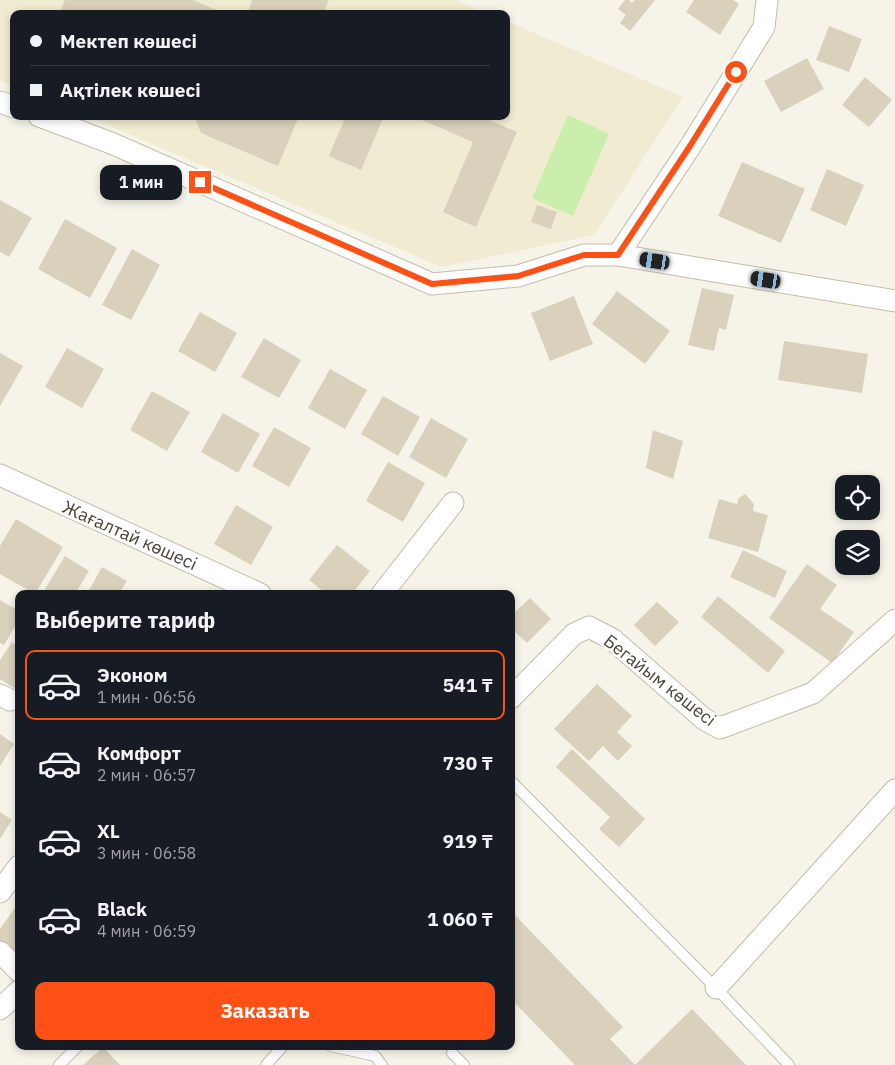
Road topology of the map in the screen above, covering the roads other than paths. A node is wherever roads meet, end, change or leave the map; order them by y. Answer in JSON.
{"nodes":[{"id":1,"x":767,"y":0,"type":"edge"},
{"id":2,"x":50,"y":120,"type":"edge"},
{"id":3,"x":618,"y":255,"type":"junction"},
{"id":4,"x":895,"y":301,"type":"edge"},
{"id":5,"x":0,"y":475,"type":"edge"},
{"id":6,"x":453,"y":503,"type":"dead end"},
{"id":7,"x":251,"y":590,"type":"edge"},
{"id":8,"x":385,"y":590,"type":"edge"},
{"id":9,"x":895,"y":620,"type":"edge"},
{"id":10,"x":515,"y":694,"type":"edge"},
{"id":11,"x":515,"y":785,"type":"edge"},
{"id":12,"x":895,"y":790,"type":"edge"},
{"id":13,"x":15,"y":871,"type":"edge"},
{"id":14,"x":0,"y":892,"type":"edge"},
{"id":15,"x":0,"y":952,"type":"edge"},
{"id":16,"x":15,"y":968,"type":"edge"},
{"id":17,"x":716,"y":988,"type":"junction"},
{"id":18,"x":15,"y":995,"type":"edge"},
{"id":19,"x":0,"y":1009,"type":"edge"},
{"id":20,"x":74,"y":1050,"type":"edge"},
{"id":21,"x":279,"y":1050,"type":"edge"},
{"id":22,"x":349,"y":1050,"type":"edge"},
{"id":23,"x":452,"y":1053,"type":"dead end"},
{"id":24,"x":59,"y":1065,"type":"edge"},
{"id":25,"x":266,"y":1065,"type":"edge"},
{"id":26,"x":382,"y":1065,"type":"edge"},
{"id":27,"x":464,"y":1065,"type":"edge"},
{"id":28,"x":789,"y":1065,"type":"edge"}],
"edges":[{"from":1,"to":3,"type":"street"},
{"from":2,"to":3,"type":"street"},
{"from":3,"to":4,"type":"street"},
{"from":5,"to":7,"type":"street","name":"Жағалтай көшесі"},
{"from":6,"to":8,"type":"street"},
{"from":9,"to":10,"type":"street","name":"Бегайым көшесі"},
{"from":11,"to":17,"type":"lane"},
{"from":12,"to":17,"type":"street"},
{"from":13,"to":14,"type":"street"},
{"from":15,"to":16,"type":"street"},
{"from":17,"to":28,"type":"lane"},
{"from":18,"to":19,"type":"street"},
{"from":20,"to":24,"type":"lane"},
{"from":21,"to":25,"type":"lane"},
{"from":22,"to":26,"type":"lane"},
{"from":23,"to":27,"type":"lane"}]}
